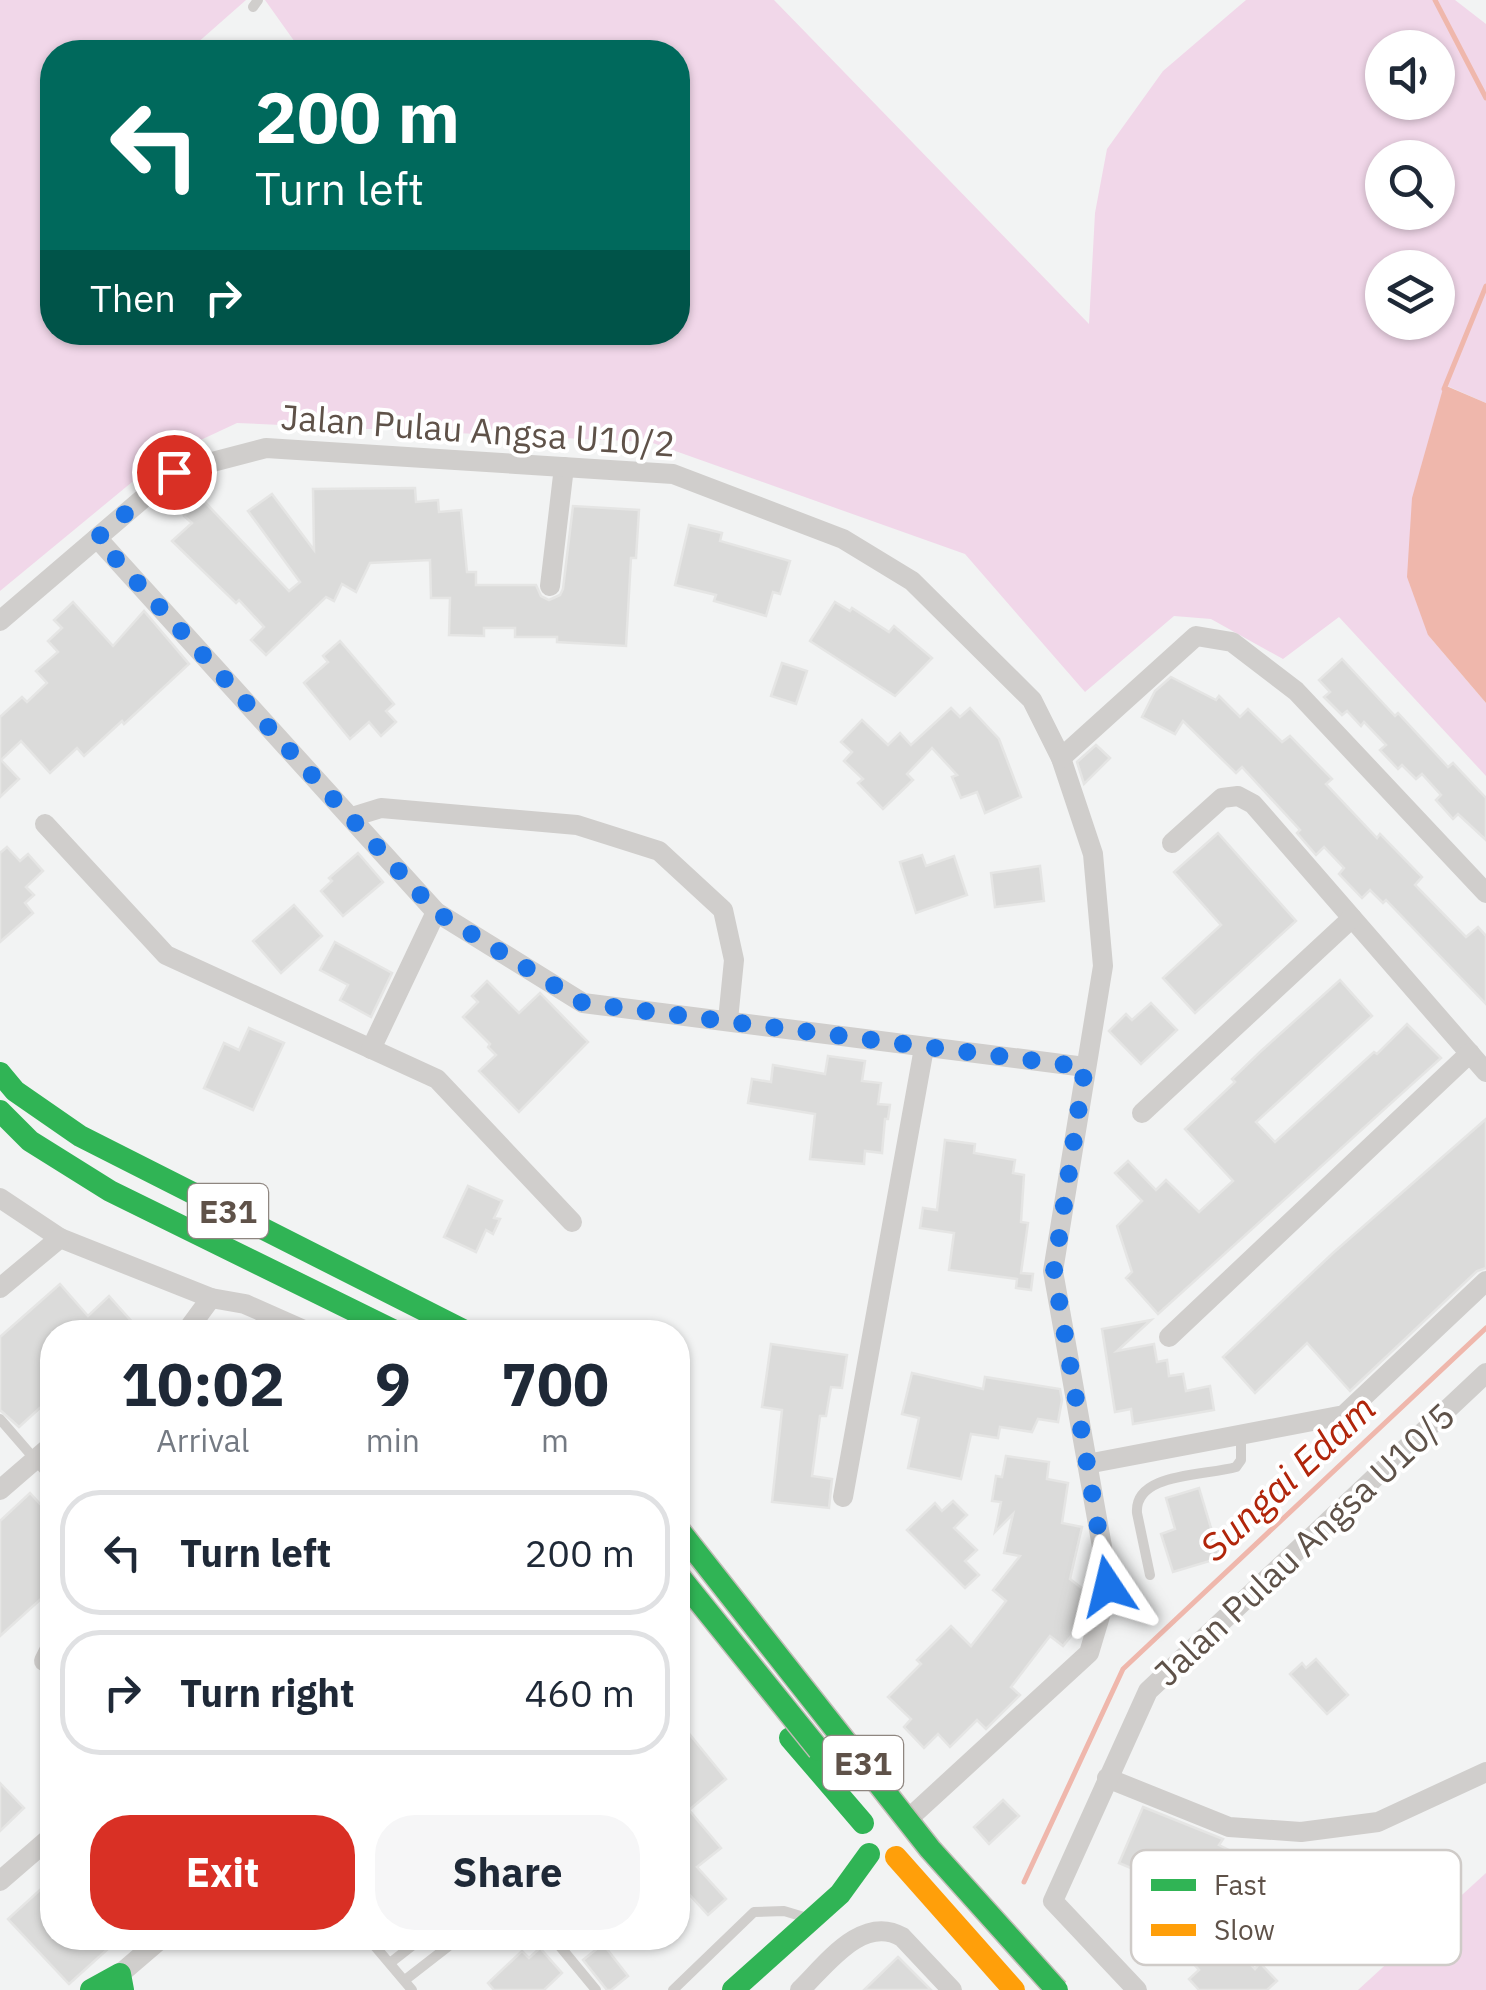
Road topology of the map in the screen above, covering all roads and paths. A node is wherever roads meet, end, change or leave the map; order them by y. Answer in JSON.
{"nodes":[{"id":1,"x":564,"y":467,"type":"junction"},
{"id":2,"x":97,"y":538,"type":"junction"},
{"id":3,"x":550,"y":586,"type":"dead end"},
{"id":4,"x":0,"y":621,"type":"edge"},
{"id":5,"x":1061,"y":758,"type":"junction"},
{"id":6,"x":352,"y":817,"type":"junction"},
{"id":7,"x":45,"y":824,"type":"dead end"},
{"id":8,"x":1172,"y":842,"type":"dead end"},
{"id":9,"x":1486,"y":893,"type":"edge"},
{"id":10,"x":436,"y":912,"type":"junction"},
{"id":11,"x":1352,"y":918,"type":"junction"},
{"id":12,"x":728,"y":1020,"type":"junction"},
{"id":13,"x":924,"y":1048,"type":"junction"},
{"id":14,"x":371,"y":1049,"type":"junction"},
{"id":15,"x":1470,"y":1053,"type":"junction"},
{"id":16,"x":1085,"y":1067,"type":"junction"},
{"id":17,"x":1486,"y":1072,"type":"edge"},
{"id":18,"x":0,"y":1073,"type":"edge"},
{"id":19,"x":0,"y":1089,"type":"edge"},
{"id":20,"x":0,"y":1111,"type":"edge"},
{"id":21,"x":1142,"y":1113,"type":"dead end"},
{"id":22,"x":0,"y":1127,"type":"edge"},
{"id":23,"x":0,"y":1198,"type":"edge"},
{"id":24,"x":572,"y":1222,"type":"dead end"},
{"id":25,"x":60,"y":1238,"type":"junction"},
{"id":26,"x":1486,"y":1281,"type":"edge"},
{"id":27,"x":0,"y":1288,"type":"edge"},
{"id":28,"x":210,"y":1298,"type":"junction"},
{"id":29,"x":194,"y":1320,"type":"edge"},
{"id":30,"x":281,"y":1320,"type":"edge"},
{"id":31,"x":346,"y":1320,"type":"edge"},
{"id":32,"x":373,"y":1320,"type":"edge"},
{"id":33,"x":428,"y":1320,"type":"edge"},
{"id":34,"x":443,"y":1320,"type":"edge"},
{"id":35,"x":1169,"y":1336,"type":"dead end"},
{"id":36,"x":1486,"y":1373,"type":"edge"},
{"id":37,"x":0,"y":1420,"type":"edge"},
{"id":38,"x":1241,"y":1435,"type":"junction"},
{"id":39,"x":40,"y":1456,"type":"edge"},
{"id":40,"x":35,"y":1460,"type":"junction"},
{"id":41,"x":1087,"y":1464,"type":"junction"},
{"id":42,"x":40,"y":1466,"type":"edge"},
{"id":43,"x":0,"y":1490,"type":"edge"},
{"id":44,"x":844,"y":1498,"type":"dead end"},
{"id":45,"x":690,"y":1544,"type":"edge"},
{"id":46,"x":690,"y":1557,"type":"edge"},
{"id":47,"x":1150,"y":1575,"type":"dead end"},
{"id":48,"x":690,"y":1590,"type":"edge"},
{"id":49,"x":690,"y":1609,"type":"edge"},
{"id":50,"x":1486,"y":1772,"type":"edge"},
{"id":51,"x":1107,"y":1778,"type":"junction"},
{"id":52,"x":900,"y":1822,"type":"junction"},
{"id":53,"x":863,"y":1823,"type":"junction"},
{"id":54,"x":40,"y":1846,"type":"edge"},
{"id":55,"x":869,"y":1854,"type":"junction"},
{"id":56,"x":896,"y":1856,"type":"junction"},
{"id":57,"x":0,"y":1881,"type":"edge"},
{"id":58,"x":812,"y":1920,"type":"junction"},
{"id":59,"x":151,"y":1950,"type":"edge"},
{"id":60,"x":379,"y":1950,"type":"edge"},
{"id":61,"x":407,"y":1950,"type":"edge"},
{"id":62,"x":446,"y":1950,"type":"edge"},
{"id":63,"x":562,"y":1950,"type":"edge"},
{"id":64,"x":390,"y":1963,"type":"junction"},
{"id":65,"x":117,"y":1985,"type":"edge"},
{"id":66,"x":408,"y":1985,"type":"edge"},
{"id":67,"x":92,"y":1990,"type":"edge"},
{"id":68,"x":596,"y":1990,"type":"edge"},
{"id":69,"x":673,"y":1990,"type":"edge"},
{"id":70,"x":733,"y":1990,"type":"edge"},
{"id":71,"x":800,"y":1990,"type":"edge"},
{"id":72,"x":952,"y":1990,"type":"edge"},
{"id":73,"x":1014,"y":1990,"type":"edge"},
{"id":74,"x":1027,"y":1990,"type":"edge"},
{"id":75,"x":1057,"y":1990,"type":"edge"},
{"id":76,"x":1137,"y":1990,"type":"edge"}],
"edges":[{"from":1,"to":2,"type":"street","name":"Jalan Pulau Angsa U10/2"},
{"from":1,"to":3,"type":"street"},
{"from":1,"to":5,"type":"street","name":"Jalan Pulau Angsa U10/2"},
{"from":2,"to":4,"type":"street","name":"Jalan Pulau Angsa U10/2"},
{"from":2,"to":6,"type":"street"},
{"from":5,"to":9,"type":"street"},
{"from":5,"to":16,"type":"street","name":"Jalan Pulau Angsa U10/2"},
{"from":6,"to":10,"type":"street"},
{"from":6,"to":12,"type":"street"},
{"from":7,"to":14,"type":"street"},
{"from":8,"to":11,"type":"street"},
{"from":10,"to":12,"type":"street"},
{"from":10,"to":14,"type":"street"},
{"from":11,"to":15,"type":"street"},
{"from":11,"to":21,"type":"street"},
{"from":12,"to":13,"type":"street"},
{"from":13,"to":16,"type":"street"},
{"from":13,"to":44,"type":"street"},
{"from":14,"to":24,"type":"street"},
{"from":15,"to":17,"type":"street"},
{"from":15,"to":35,"type":"street"},
{"from":16,"to":41,"type":"street","name":"Jalan Pulau Angsa U10/2"},
{"from":18,"to":34,"type":"main road","number":"E31"},
{"from":19,"to":33,"type":"main road"},
{"from":20,"to":32,"type":"main road","number":"E31"},
{"from":22,"to":31,"type":"main road"},
{"from":23,"to":25,"type":"street"},
{"from":25,"to":27,"type":"street"},
{"from":25,"to":28,"type":"street"},
{"from":26,"to":38,"type":"street"},
{"from":28,"to":29,"type":"street"},
{"from":28,"to":30,"type":"street"},
{"from":36,"to":51,"type":"street","name":"Jalan Pulau Angsa U10/5"},
{"from":37,"to":40,"type":"lane"},
{"from":38,"to":41,"type":"street"},
{"from":38,"to":47,"type":"lane"},
{"from":39,"to":40,"type":"street"},
{"from":40,"to":42,"type":"lane"},
{"from":40,"to":43,"type":"street"},
{"from":41,"to":52,"type":"street","name":"Jalan Pulau Angsa U10/2"},
{"from":45,"to":75,"type":"main road","number":"E31","bridge":true},
{"from":46,"to":52,"type":"main road"},
{"from":48,"to":74,"type":"main road","number":"E31","bridge":true},
{"from":49,"to":53,"type":"main road"},
{"from":50,"to":51,"type":"street"},
{"from":51,"to":76,"type":"street","name":"Jalan Pulau Angsa U10/5"},
{"from":52,"to":53,"type":"main road"},
{"from":52,"to":56,"type":"main road"},
{"from":52,"to":75,"type":"main road"},
{"from":53,"to":55,"type":"main road"},
{"from":54,"to":57,"type":"street"},
{"from":55,"to":56,"type":"main road"},
{"from":55,"to":58,"type":"main road"},
{"from":56,"to":73,"type":"main road"},
{"from":58,"to":69,"type":"lane"},
{"from":58,"to":70,"type":"main road"},
{"from":59,"to":65,"type":"street"},
{"from":60,"to":64,"type":"lane"},
{"from":61,"to":64,"type":"lane"},
{"from":62,"to":66,"type":"lane"},
{"from":63,"to":68,"type":"lane"},
{"from":64,"to":66,"type":"lane"},
{"from":65,"to":67,"type":"main road"},
{"from":71,"to":72,"type":"street"}]}
